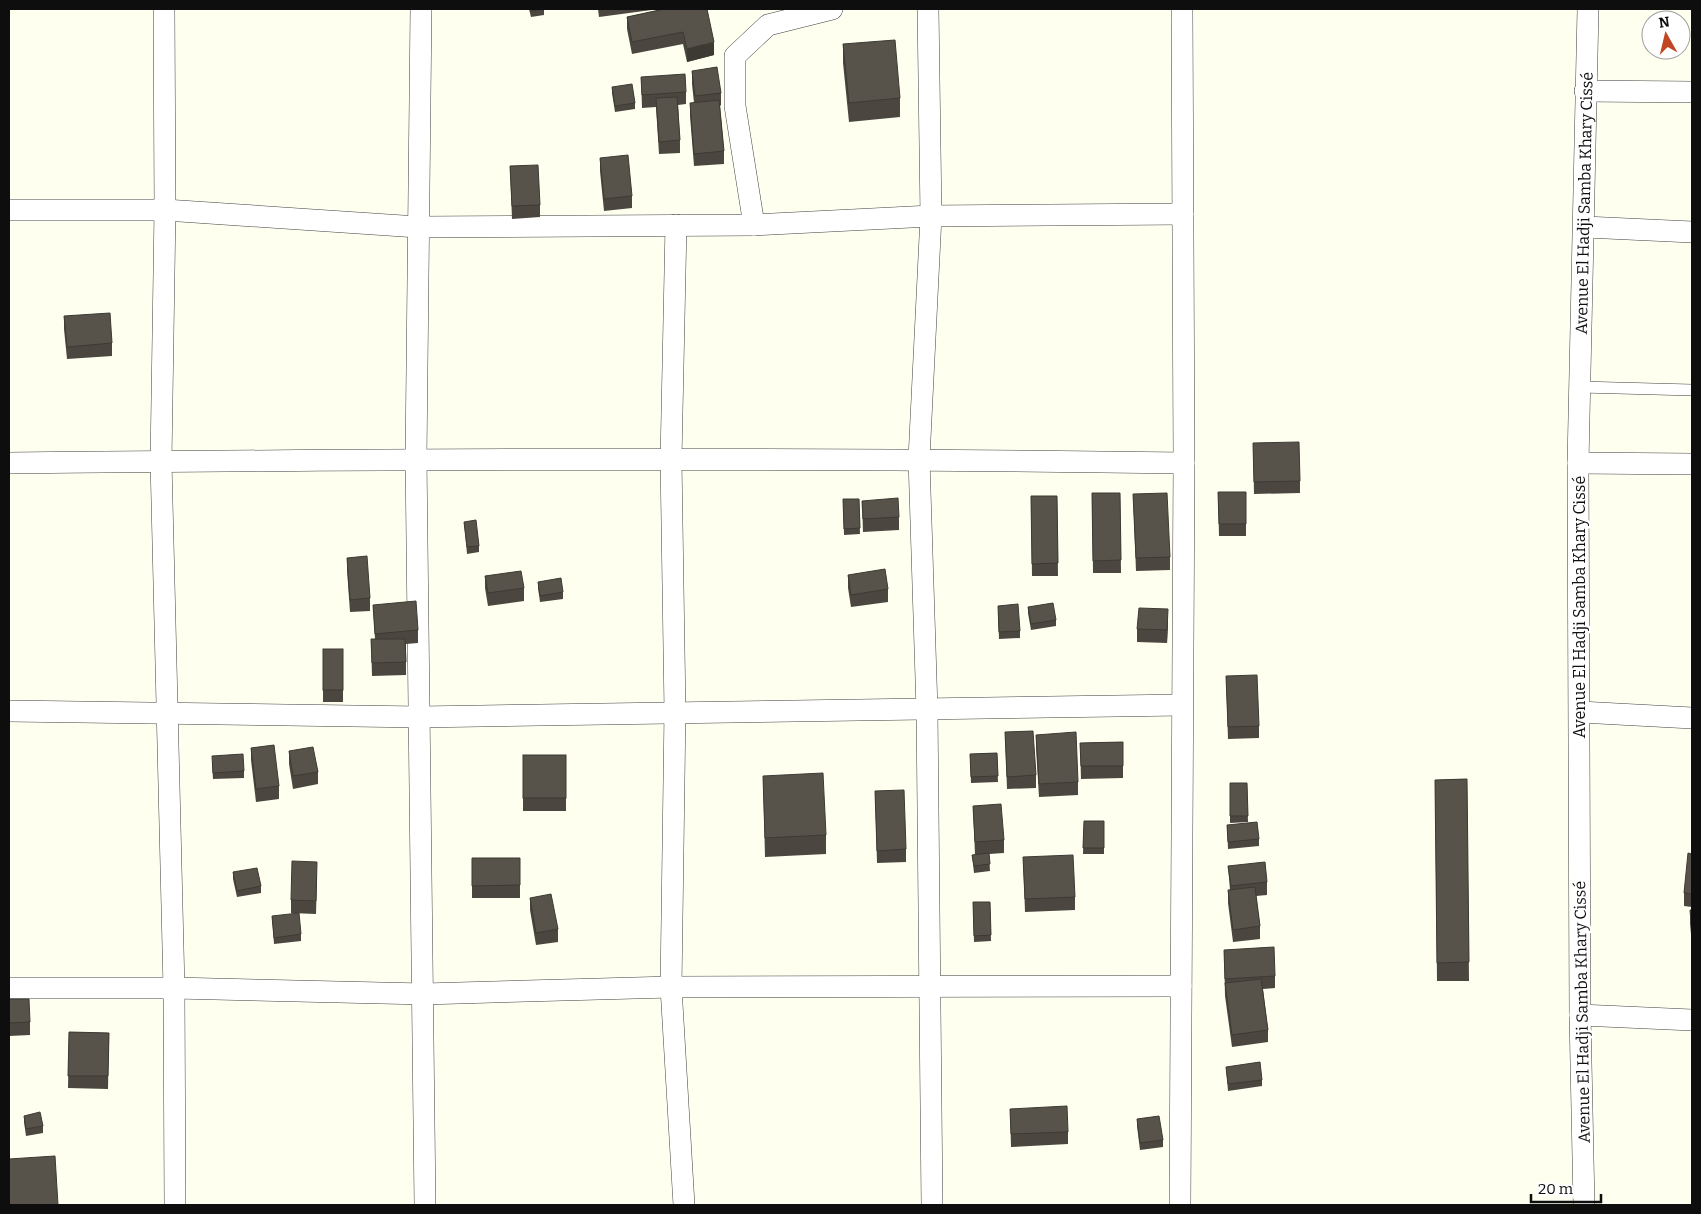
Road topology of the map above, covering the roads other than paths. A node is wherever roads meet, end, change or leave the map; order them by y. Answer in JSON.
{"nodes":[{"id":1,"x":164,"y":9,"type":"edge"},
{"id":2,"x":421,"y":9,"type":"edge"},
{"id":3,"x":832,"y":9,"type":"edge"},
{"id":4,"x":928,"y":9,"type":"edge"},
{"id":5,"x":1182,"y":9,"type":"edge"},
{"id":6,"x":1588,"y":9,"type":"edge"},
{"id":7,"x":1585,"y":90,"type":"junction"},
{"id":8,"x":1692,"y":92,"type":"edge"},
{"id":9,"x":9,"y":210,"type":"edge"},
{"id":10,"x":165,"y":210,"type":"junction"},
{"id":11,"x":1183,"y":214,"type":"junction"},
{"id":12,"x":930,"y":216,"type":"junction"},
{"id":13,"x":676,"y":224,"type":"junction"},
{"id":14,"x":754,"y":225,"type":"junction"},
{"id":15,"x":418,"y":227,"type":"junction"},
{"id":16,"x":1585,"y":227,"type":"junction"},
{"id":17,"x":1692,"y":232,"type":"edge"},
{"id":18,"x":1580,"y":387,"type":"junction"},
{"id":19,"x":1692,"y":390,"type":"edge"},
{"id":20,"x":416,"y":458,"type":"junction"},
{"id":21,"x":919,"y":459,"type":"junction"},
{"id":22,"x":671,"y":460,"type":"junction"},
{"id":23,"x":161,"y":461,"type":"junction"},
{"id":24,"x":9,"y":463,"type":"edge"},
{"id":25,"x":1184,"y":463,"type":"junction"},
{"id":26,"x":1578,"y":463,"type":"junction"},
{"id":27,"x":1692,"y":464,"type":"edge"},
{"id":28,"x":1182,"y":705,"type":"junction"},
{"id":29,"x":927,"y":710,"type":"junction"},
{"id":30,"x":9,"y":711,"type":"edge"},
{"id":31,"x":674,"y":711,"type":"junction"},
{"id":32,"x":1580,"y":712,"type":"junction"},
{"id":33,"x":166,"y":714,"type":"junction"},
{"id":34,"x":420,"y":717,"type":"junction"},
{"id":35,"x":1692,"y":718,"type":"edge"},
{"id":36,"x":931,"y":986,"type":"junction"},
{"id":37,"x":1181,"y":986,"type":"junction"},
{"id":38,"x":672,"y":987,"type":"junction"},
{"id":39,"x":9,"y":988,"type":"edge"},
{"id":40,"x":174,"y":988,"type":"junction"},
{"id":41,"x":424,"y":994,"type":"junction"},
{"id":42,"x":1580,"y":1015,"type":"junction"},
{"id":43,"x":1692,"y":1020,"type":"edge"},
{"id":44,"x":174,"y":1205,"type":"edge"},
{"id":45,"x":425,"y":1205,"type":"edge"},
{"id":46,"x":684,"y":1205,"type":"edge"},
{"id":47,"x":932,"y":1205,"type":"edge"},
{"id":48,"x":1180,"y":1205,"type":"edge"},
{"id":49,"x":1584,"y":1205,"type":"edge"}],
"edges":[{"from":1,"to":10,"type":"street"},
{"from":2,"to":15,"type":"street"},
{"from":3,"to":14,"type":"street"},
{"from":4,"to":12,"type":"street"},
{"from":5,"to":11,"type":"street"},
{"from":6,"to":7,"type":"street","name":"Avenue El Hadji Samba Khary Cissé"},
{"from":7,"to":8,"type":"street"},
{"from":7,"to":16,"type":"street","name":"Avenue El Hadji Samba Khary Cissé"},
{"from":9,"to":10,"type":"street"},
{"from":10,"to":15,"type":"street"},
{"from":10,"to":23,"type":"street"},
{"from":11,"to":12,"type":"street"},
{"from":11,"to":25,"type":"street"},
{"from":12,"to":14,"type":"street"},
{"from":12,"to":21,"type":"street"},
{"from":13,"to":14,"type":"street"},
{"from":13,"to":15,"type":"street"},
{"from":13,"to":22,"type":"street"},
{"from":15,"to":20,"type":"street"},
{"from":16,"to":17,"type":"street"},
{"from":16,"to":18,"type":"street","name":"Avenue El Hadji Samba Khary Cissé"},
{"from":18,"to":19,"type":"lane"},
{"from":18,"to":26,"type":"street","name":"Avenue El Hadji Samba Khary Cissé"},
{"from":20,"to":22,"type":"street"},
{"from":20,"to":23,"type":"street"},
{"from":20,"to":34,"type":"street"},
{"from":21,"to":22,"type":"street"},
{"from":21,"to":25,"type":"street"},
{"from":21,"to":29,"type":"street"},
{"from":22,"to":31,"type":"street"},
{"from":23,"to":24,"type":"street"},
{"from":23,"to":33,"type":"street"},
{"from":25,"to":28,"type":"street"},
{"from":26,"to":27,"type":"street"},
{"from":26,"to":32,"type":"street","name":"Avenue El Hadji Samba Khary Cissé"},
{"from":28,"to":29,"type":"street"},
{"from":28,"to":37,"type":"street"},
{"from":29,"to":31,"type":"street"},
{"from":29,"to":36,"type":"street"},
{"from":30,"to":33,"type":"street"},
{"from":31,"to":34,"type":"street"},
{"from":31,"to":38,"type":"street"},
{"from":32,"to":35,"type":"street"},
{"from":32,"to":42,"type":"street","name":"Avenue El Hadji Samba Khary Cissé"},
{"from":33,"to":34,"type":"street"},
{"from":33,"to":40,"type":"street"},
{"from":34,"to":41,"type":"street"},
{"from":36,"to":37,"type":"street"},
{"from":36,"to":38,"type":"street"},
{"from":36,"to":47,"type":"street"},
{"from":37,"to":48,"type":"street"},
{"from":38,"to":41,"type":"street"},
{"from":38,"to":46,"type":"street"},
{"from":39,"to":40,"type":"street"},
{"from":40,"to":41,"type":"street"},
{"from":40,"to":44,"type":"street"},
{"from":41,"to":45,"type":"street"},
{"from":42,"to":43,"type":"street"},
{"from":42,"to":49,"type":"street","name":"Avenue El Hadji Samba Khary Cissé"}]}
